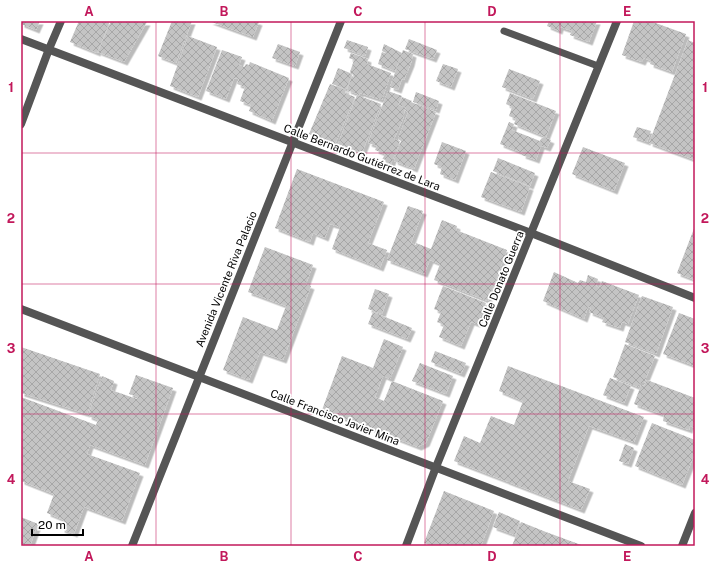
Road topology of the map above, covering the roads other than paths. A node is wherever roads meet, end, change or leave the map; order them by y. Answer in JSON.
{"nodes":[{"id":1,"x":61,"y":21,"type":"edge"},
{"id":2,"x":341,"y":21,"type":"edge"},
{"id":3,"x":617,"y":21,"type":"edge"},
{"id":4,"x":504,"y":31,"type":"dead end"},
{"id":5,"x":21,"y":39,"type":"edge"},
{"id":6,"x":49,"y":49,"type":"junction"},
{"id":7,"x":598,"y":66,"type":"junction"},
{"id":8,"x":21,"y":124,"type":"edge"},
{"id":9,"x":292,"y":143,"type":"junction"},
{"id":10,"x":531,"y":233,"type":"junction"},
{"id":11,"x":695,"y":298,"type":"edge"},
{"id":12,"x":21,"y":309,"type":"edge"},
{"id":13,"x":199,"y":377,"type":"junction"},
{"id":14,"x":436,"y":467,"type":"junction"},
{"id":15,"x":695,"y":513,"type":"edge"},
{"id":16,"x":132,"y":546,"type":"edge"},
{"id":17,"x":406,"y":546,"type":"edge"},
{"id":18,"x":641,"y":546,"type":"edge"},
{"id":19,"x":682,"y":546,"type":"edge"}],
"edges":[{"from":1,"to":6,"type":"street"},
{"from":2,"to":9,"type":"street","name":"Avenida Vicente Riva Palacio"},
{"from":3,"to":7,"type":"street","name":"Calle Donato Guerra"},
{"from":4,"to":7,"type":"lane"},
{"from":5,"to":6,"type":"street","name":"Calle Bernardo Gutiérrez de Lara"},
{"from":6,"to":8,"type":"street"},
{"from":6,"to":9,"type":"street","name":"Calle Bernardo Gutiérrez de Lara"},
{"from":7,"to":10,"type":"street","name":"Calle Donato Guerra"},
{"from":9,"to":10,"type":"street","name":"Calle Bernardo Gutiérrez de Lara"},
{"from":9,"to":13,"type":"street","name":"Avenida Vicente Riva Palacio"},
{"from":10,"to":11,"type":"street","name":"Calle Bernardo Gutiérrez de Lara"},
{"from":10,"to":14,"type":"street","name":"Calle Donato Guerra"},
{"from":12,"to":13,"type":"street","name":"Calle Francisco Javier Mina"},
{"from":13,"to":14,"type":"street","name":"Calle Francisco Javier Mina"},
{"from":13,"to":16,"type":"street","name":"Avenida Vicente Riva Palacio"},
{"from":14,"to":17,"type":"street","name":"Calle Donato Guerra"},
{"from":14,"to":18,"type":"street","name":"Calle Francisco Javier Mina"},
{"from":15,"to":19,"type":"street"}]}
